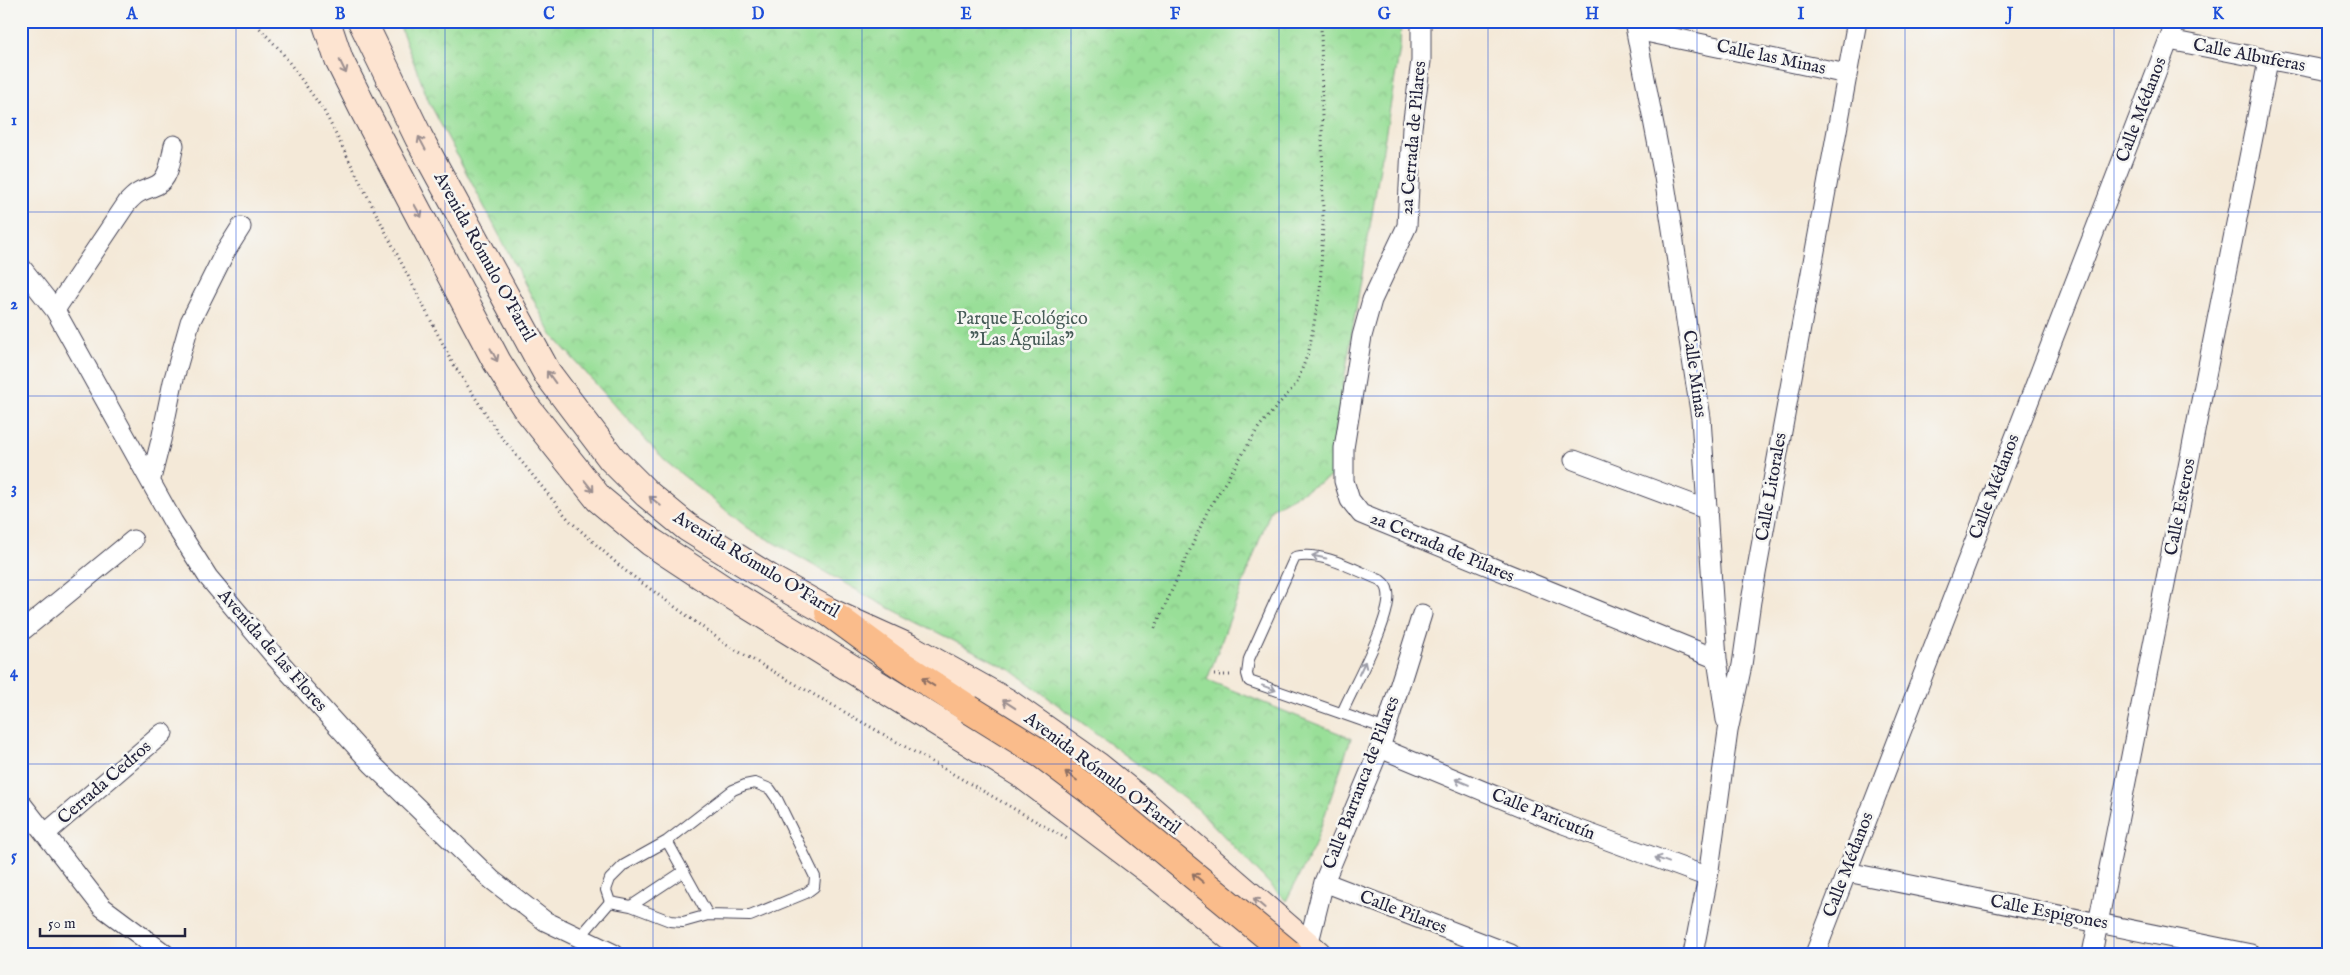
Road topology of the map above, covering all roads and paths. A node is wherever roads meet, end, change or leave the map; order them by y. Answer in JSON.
{"nodes":[{"id":1,"x":326,"y":21,"type":"edge"},
{"id":2,"x":362,"y":21,"type":"edge"},
{"id":3,"x":1321,"y":21,"type":"edge"},
{"id":4,"x":1421,"y":21,"type":"edge"},
{"id":5,"x":1857,"y":21,"type":"edge"},
{"id":6,"x":2176,"y":21,"type":"edge"},
{"id":7,"x":1635,"y":26,"type":"edge"},
{"id":8,"x":2169,"y":40,"type":"junction"},
{"id":9,"x":2268,"y":61,"type":"junction"},
{"id":10,"x":2329,"y":71,"type":"edge"},
{"id":11,"x":1847,"y":74,"type":"junction"},
{"id":12,"x":174,"y":145,"type":"dead end"},
{"id":13,"x":241,"y":226,"type":"dead end"},
{"id":14,"x":21,"y":267,"type":"edge"},
{"id":15,"x":55,"y":310,"type":"junction"},
{"id":16,"x":1574,"y":460,"type":"dead end"},
{"id":17,"x":150,"y":479,"type":"junction"},
{"id":18,"x":1708,"y":510,"type":"junction"},
{"id":19,"x":133,"y":540,"type":"dead end"},
{"id":20,"x":829,"y":612,"type":"junction"},
{"id":21,"x":1422,"y":614,"type":"dead end"},
{"id":22,"x":1155,"y":628,"type":"dead end"},
{"id":23,"x":21,"y":632,"type":"edge"},
{"id":24,"x":1717,"y":659,"type":"junction"},
{"id":25,"x":1247,"y":674,"type":"junction"},
{"id":26,"x":1214,"y":675,"type":"dead end"},
{"id":27,"x":1342,"y":712,"type":"junction"},
{"id":28,"x":1386,"y":729,"type":"junction"},
{"id":29,"x":1728,"y":731,"type":"junction"},
{"id":30,"x":163,"y":733,"type":"dead end"},
{"id":31,"x":1380,"y":748,"type":"junction"},
{"id":32,"x":21,"y":803,"type":"edge"},
{"id":33,"x":46,"y":833,"type":"junction"},
{"id":34,"x":667,"y":841,"type":"junction"},
{"id":35,"x":684,"y":871,"type":"junction"},
{"id":36,"x":1846,"y":872,"type":"junction"},
{"id":37,"x":1708,"y":877,"type":"junction"},
{"id":38,"x":1324,"y":882,"type":"junction"},
{"id":39,"x":610,"y":902,"type":"junction"},
{"id":40,"x":631,"y":906,"type":"junction"},
{"id":41,"x":708,"y":915,"type":"junction"},
{"id":42,"x":2098,"y":924,"type":"junction"},
{"id":43,"x":580,"y":938,"type":"junction"},
{"id":44,"x":1301,"y":952,"type":"edge"},
{"id":45,"x":165,"y":954,"type":"edge"},
{"id":46,"x":614,"y":954,"type":"edge"},
{"id":47,"x":1252,"y":954,"type":"edge"},
{"id":48,"x":1511,"y":954,"type":"edge"},
{"id":49,"x":1693,"y":954,"type":"edge"},
{"id":50,"x":1815,"y":954,"type":"edge"},
{"id":51,"x":2092,"y":954,"type":"edge"},
{"id":52,"x":2251,"y":954,"type":"edge"}],
"edges":[{"from":1,"to":47,"type":"main road","name":"Avenida Rómulo O'Farril","one_way":true},
{"from":20,"to":2,"type":"main road","name":"Avenida Rómulo O'Farril","one_way":true},
{"from":3,"to":22,"type":"path"},
{"from":4,"to":24,"type":"street","name":"2a Cerrada de Pilares"},
{"from":5,"to":11,"type":"street","name":"Calle Litorales"},
{"from":6,"to":8,"type":"street","name":"Calle Médanos"},
{"from":7,"to":11,"type":"street","name":"Calle las Minas"},
{"from":7,"to":18,"type":"street","name":"Calle Minas"},
{"from":8,"to":9,"type":"street","name":"Calle Albuferas"},
{"from":8,"to":36,"type":"street","name":"Calle Médanos"},
{"from":9,"to":10,"type":"street","name":"Calle Albuferas"},
{"from":9,"to":42,"type":"street","name":"Calle Esteros"},
{"from":11,"to":29,"type":"street","name":"Calle Litorales"},
{"from":12,"to":15,"type":"street"},
{"from":13,"to":17,"type":"street"},
{"from":14,"to":15,"type":"street","name":"Avenida de las Flores"},
{"from":15,"to":17,"type":"street","name":"Avenida de las Flores"},
{"from":16,"to":18,"type":"street"},
{"from":17,"to":43,"type":"street","name":"Avenida de las Flores"},
{"from":18,"to":24,"type":"street","name":"Calle Minas"},
{"from":19,"to":23,"type":"street"},
{"from":44,"to":20,"type":"highway","one_way":true,"bridge":true},
{"from":44,"to":20,"type":"main road","name":"Avenida Rómulo O'Farril","one_way":true},
{"from":21,"to":28,"type":"street","name":"Calle Barranca de Pilares"},
{"from":24,"to":29,"type":"street","name":"Calle Minas"},
{"from":25,"to":26,"type":"path"},
{"from":25,"to":27,"type":"lane","one_way":true},
{"from":27,"to":25,"type":"lane","one_way":true},
{"from":27,"to":28,"type":"lane"},
{"from":28,"to":31,"type":"street","name":"Calle Barranca de Pilares"},
{"from":29,"to":37,"type":"street","name":"Calle Litorales"},
{"from":30,"to":33,"type":"street","name":"Cerrada Cedros"},
{"from":37,"to":31,"type":"street","name":"Calle Paricutín","one_way":true},
{"from":31,"to":38,"type":"street","name":"Calle Barranca de Pilares"},
{"from":32,"to":33,"type":"street"},
{"from":33,"to":45,"type":"street"},
{"from":34,"to":35,"type":"lane"},
{"from":34,"to":39,"type":"lane"},
{"from":34,"to":41,"type":"lane"},
{"from":35,"to":40,"type":"lane"},
{"from":35,"to":41,"type":"lane"},
{"from":36,"to":42,"type":"street","name":"Calle Espigones"},
{"from":36,"to":50,"type":"street","name":"Calle Médanos"},
{"from":37,"to":49,"type":"street","name":"Calle Litorales"},
{"from":38,"to":44,"type":"street","name":"Calle Barranca de Pilares"},
{"from":38,"to":48,"type":"street","name":"Calle Pilares"},
{"from":39,"to":40,"type":"lane"},
{"from":39,"to":43,"type":"lane"},
{"from":40,"to":41,"type":"lane"},
{"from":42,"to":51,"type":"street","name":"Calle Esteros"},
{"from":42,"to":52,"type":"street","name":"Calle Espigones"},
{"from":43,"to":46,"type":"street","name":"Avenida de las Flores"}]}
